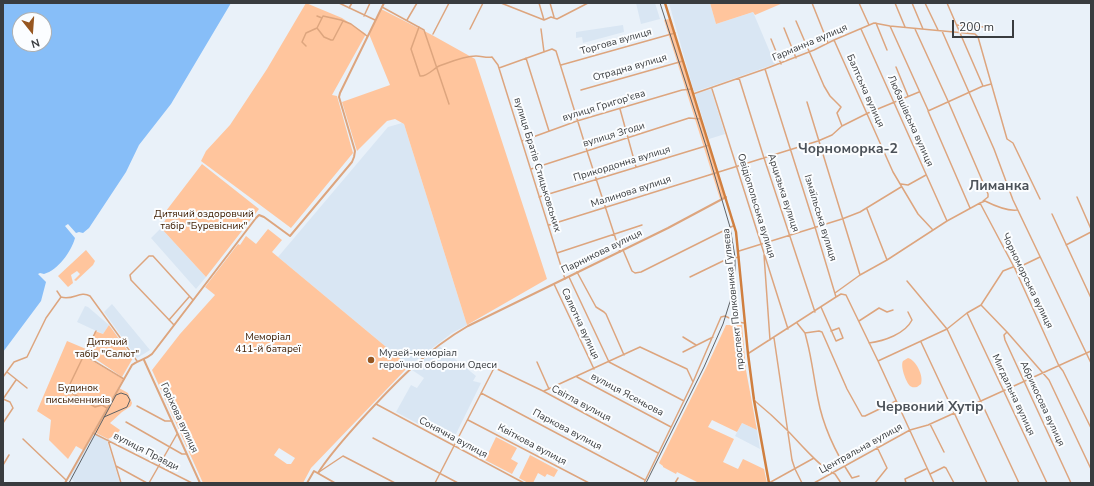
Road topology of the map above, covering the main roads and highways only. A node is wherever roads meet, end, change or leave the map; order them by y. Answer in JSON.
{"nodes":[{"id":1,"x":665,"y":3,"type":"edge"},
{"id":2,"x":769,"y":483,"type":"edge"}],
"edges":[{"from":1,"to":2,"type":"main road","name":"проспект Полковника Гуляєва"}]}
